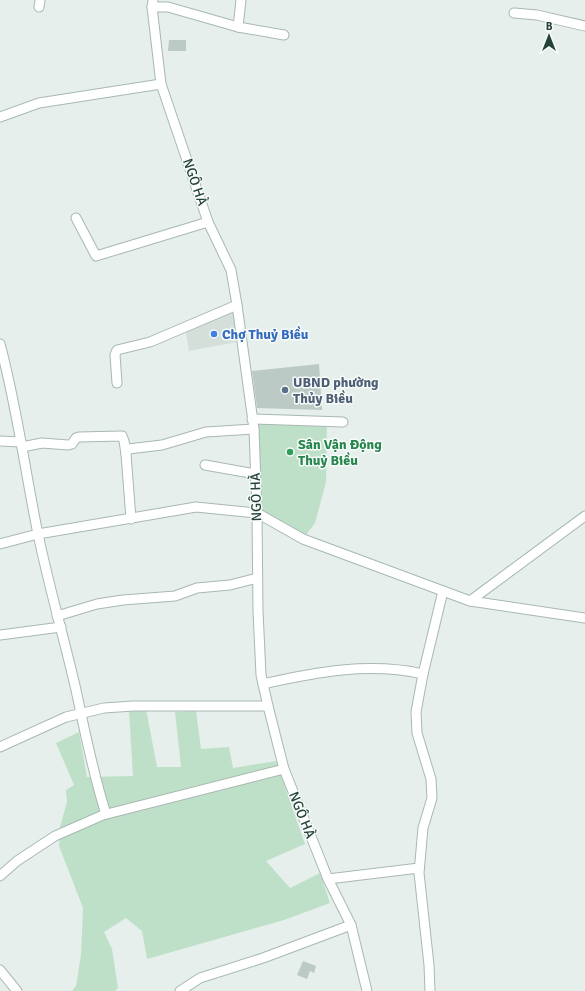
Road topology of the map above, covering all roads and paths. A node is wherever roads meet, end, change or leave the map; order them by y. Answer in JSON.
{"nodes":[{"id":1,"x":241,"y":0,"type":"edge"},
{"id":2,"x":152,"y":4,"type":"edge"},
{"id":3,"x":514,"y":13,"type":"dead end"},
{"id":4,"x":585,"y":26,"type":"edge"},
{"id":5,"x":238,"y":27,"type":"junction"},
{"id":6,"x":284,"y":35,"type":"dead end"},
{"id":7,"x":161,"y":84,"type":"junction"},
{"id":8,"x":0,"y":117,"type":"edge"},
{"id":9,"x":76,"y":218,"type":"dead end"},
{"id":10,"x":208,"y":222,"type":"junction"},
{"id":11,"x":237,"y":305,"type":"junction"},
{"id":12,"x":0,"y":344,"type":"edge"},
{"id":13,"x":117,"y":383,"type":"dead end"},
{"id":14,"x":252,"y":419,"type":"junction"},
{"id":15,"x":343,"y":422,"type":"dead end"},
{"id":16,"x":254,"y":430,"type":"junction"},
{"id":17,"x":0,"y":441,"type":"edge"},
{"id":18,"x":22,"y":445,"type":"junction"},
{"id":19,"x":126,"y":454,"type":"junction"},
{"id":20,"x":205,"y":466,"type":"dead end"},
{"id":21,"x":256,"y":474,"type":"junction"},
{"id":22,"x":257,"y":512,"type":"junction"},
{"id":23,"x":585,"y":516,"type":"edge"},
{"id":24,"x":131,"y":519,"type":"junction"},
{"id":25,"x":38,"y":534,"type":"junction"},
{"id":26,"x":0,"y":544,"type":"edge"},
{"id":27,"x":257,"y":578,"type":"junction"},
{"id":28,"x":443,"y":591,"type":"junction"},
{"id":29,"x":470,"y":601,"type":"junction"},
{"id":30,"x":57,"y":616,"type":"junction"},
{"id":31,"x":585,"y":618,"type":"edge"},
{"id":32,"x":61,"y":627,"type":"junction"},
{"id":33,"x":0,"y":635,"type":"edge"},
{"id":34,"x":423,"y":674,"type":"junction"},
{"id":35,"x":263,"y":684,"type":"junction"},
{"id":36,"x":268,"y":706,"type":"junction"},
{"id":37,"x":81,"y":713,"type":"junction"},
{"id":38,"x":0,"y":747,"type":"edge"},
{"id":39,"x":284,"y":769,"type":"junction"},
{"id":40,"x":106,"y":814,"type":"junction"},
{"id":41,"x":419,"y":868,"type":"junction"},
{"id":42,"x":0,"y":876,"type":"edge"},
{"id":43,"x":328,"y":879,"type":"junction"},
{"id":44,"x":351,"y":925,"type":"junction"},
{"id":45,"x":0,"y":970,"type":"edge"},
{"id":46,"x":17,"y":991,"type":"edge"},
{"id":47,"x":180,"y":991,"type":"edge"},
{"id":48,"x":367,"y":991,"type":"edge"},
{"id":49,"x":430,"y":991,"type":"edge"}],
"edges":[{"from":1,"to":5,"type":"street"},
{"from":2,"to":5,"type":"street"},
{"from":2,"to":7,"type":"street","name":"NGÔ HÀ"},
{"from":3,"to":4,"type":"street"},
{"from":5,"to":6,"type":"street"},
{"from":7,"to":8,"type":"street"},
{"from":7,"to":10,"type":"street","name":"NGÔ HÀ"},
{"from":9,"to":10,"type":"street"},
{"from":10,"to":11,"type":"street","name":"NGÔ HÀ"},
{"from":11,"to":13,"type":"street"},
{"from":11,"to":14,"type":"street","name":"NGÔ HÀ"},
{"from":12,"to":18,"type":"street"},
{"from":14,"to":15,"type":"street"},
{"from":14,"to":16,"type":"street","name":"NGÔ HÀ"},
{"from":16,"to":19,"type":"street"},
{"from":16,"to":21,"type":"street","name":"NGÔ HÀ"},
{"from":17,"to":18,"type":"street"},
{"from":18,"to":19,"type":"street"},
{"from":18,"to":25,"type":"street"},
{"from":19,"to":24,"type":"street"},
{"from":20,"to":21,"type":"street"},
{"from":21,"to":22,"type":"street","name":"NGÔ HÀ"},
{"from":22,"to":24,"type":"street"},
{"from":22,"to":27,"type":"street","name":"NGÔ HÀ"},
{"from":22,"to":28,"type":"street"},
{"from":23,"to":29,"type":"street"},
{"from":24,"to":25,"type":"street"},
{"from":25,"to":26,"type":"street"},
{"from":25,"to":30,"type":"street"},
{"from":27,"to":30,"type":"street"},
{"from":27,"to":35,"type":"street","name":"NGÔ HÀ"},
{"from":28,"to":29,"type":"street"},
{"from":28,"to":34,"type":"street"},
{"from":29,"to":31,"type":"street"},
{"from":30,"to":32,"type":"street"},
{"from":32,"to":33,"type":"street"},
{"from":32,"to":37,"type":"street"},
{"from":34,"to":35,"type":"street"},
{"from":34,"to":41,"type":"street"},
{"from":35,"to":36,"type":"street","name":"NGÔ HÀ"},
{"from":36,"to":37,"type":"street"},
{"from":36,"to":39,"type":"street","name":"NGÔ HÀ"},
{"from":37,"to":38,"type":"street"},
{"from":37,"to":40,"type":"street"},
{"from":39,"to":40,"type":"street"},
{"from":39,"to":43,"type":"street","name":"NGÔ HÀ"},
{"from":40,"to":42,"type":"street"},
{"from":41,"to":43,"type":"street"},
{"from":41,"to":49,"type":"street"},
{"from":43,"to":44,"type":"street","name":"NGÔ HÀ"},
{"from":44,"to":47,"type":"street"},
{"from":44,"to":48,"type":"street","name":"NGÔ HÀ"},
{"from":45,"to":46,"type":"street"}]}
